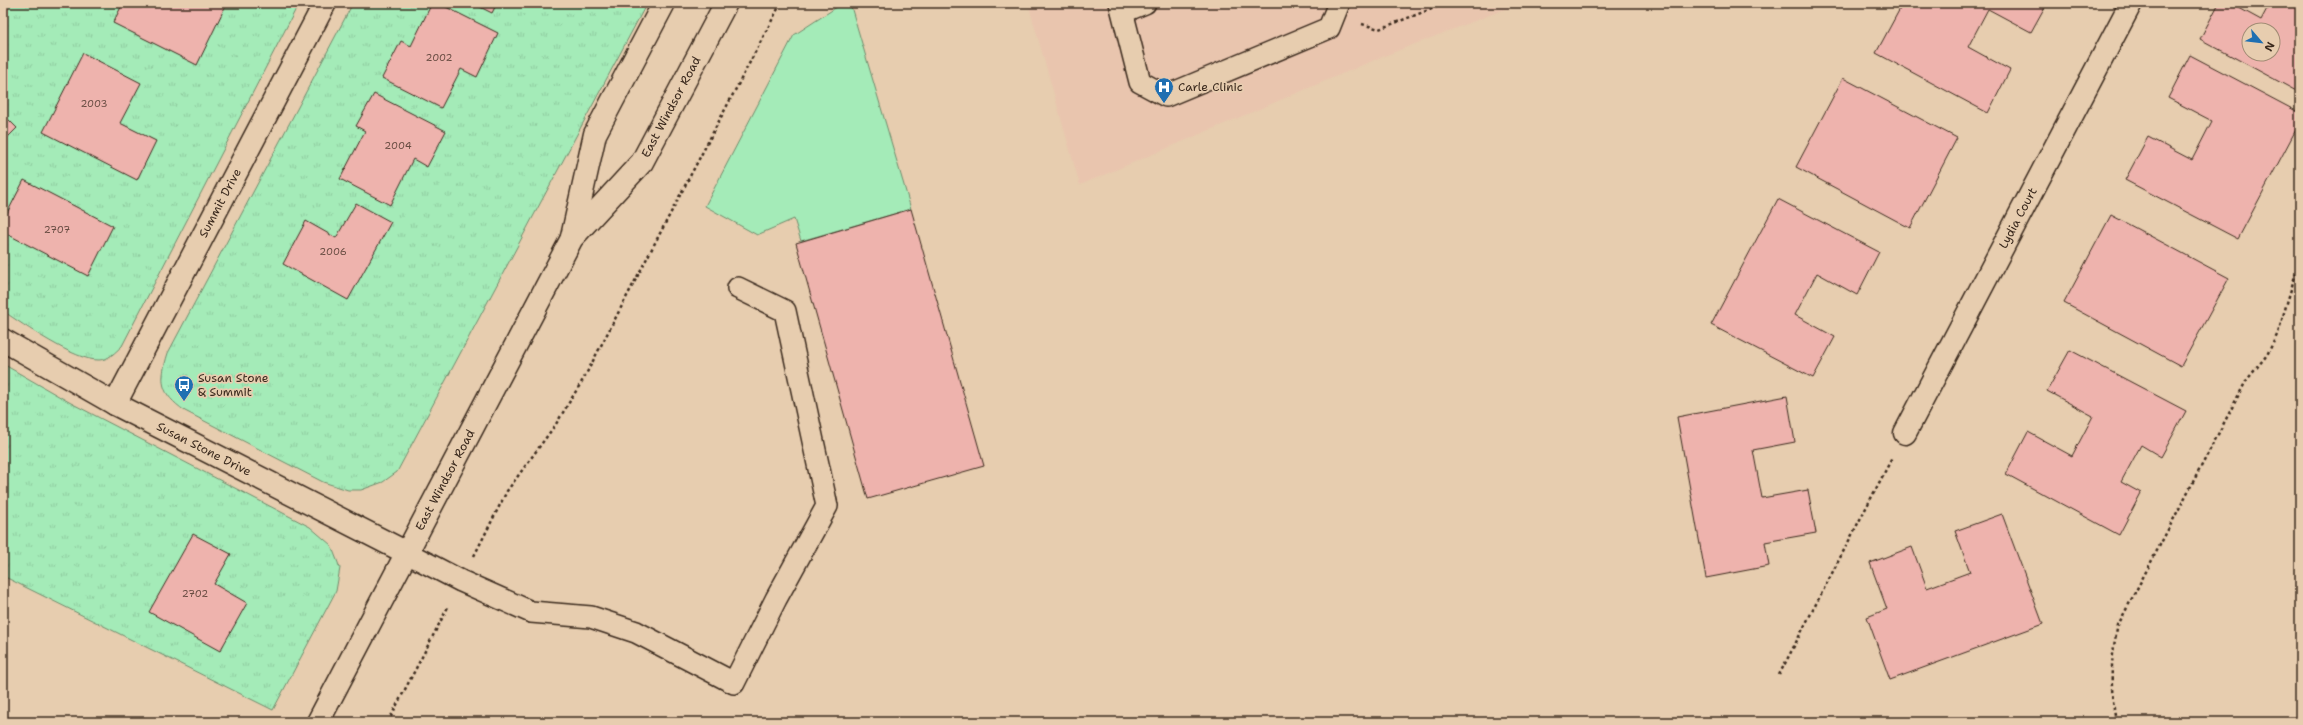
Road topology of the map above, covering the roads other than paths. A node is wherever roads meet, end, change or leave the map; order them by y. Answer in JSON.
{"nodes":[{"id":1,"x":325,"y":3,"type":"edge"},
{"id":2,"x":664,"y":3,"type":"edge"},
{"id":3,"x":726,"y":3,"type":"edge"},
{"id":4,"x":1145,"y":3,"type":"edge"},
{"id":5,"x":2131,"y":3,"type":"edge"},
{"id":6,"x":1122,"y":8,"type":"edge"},
{"id":7,"x":1337,"y":9,"type":"edge"},
{"id":8,"x":572,"y":238,"type":"junction"},
{"id":9,"x":738,"y":288,"type":"dead end"},
{"id":10,"x":3,"y":340,"type":"edge"},
{"id":11,"x":115,"y":404,"type":"junction"},
{"id":12,"x":1905,"y":433,"type":"road end"},
{"id":13,"x":407,"y":554,"type":"junction"},
{"id":14,"x":318,"y":722,"type":"edge"}],
"edges":[{"from":1,"to":11,"type":"street","name":"Summit Drive"},
{"from":2,"to":8,"type":"street","name":"East Windsor Road"},
{"from":3,"to":8,"type":"street","name":"East Windsor Road"},
{"from":4,"to":6,"type":"lane"},
{"from":5,"to":12,"type":"street","name":"Lydia Court"},
{"from":6,"to":7,"type":"lane"},
{"from":8,"to":13,"type":"street","name":"East Windsor Road"},
{"from":9,"to":13,"type":"lane"},
{"from":10,"to":11,"type":"street","name":"Susan Stone Drive"},
{"from":11,"to":13,"type":"street","name":"Susan Stone Drive"},
{"from":13,"to":14,"type":"street","name":"East Windsor Road"}]}
